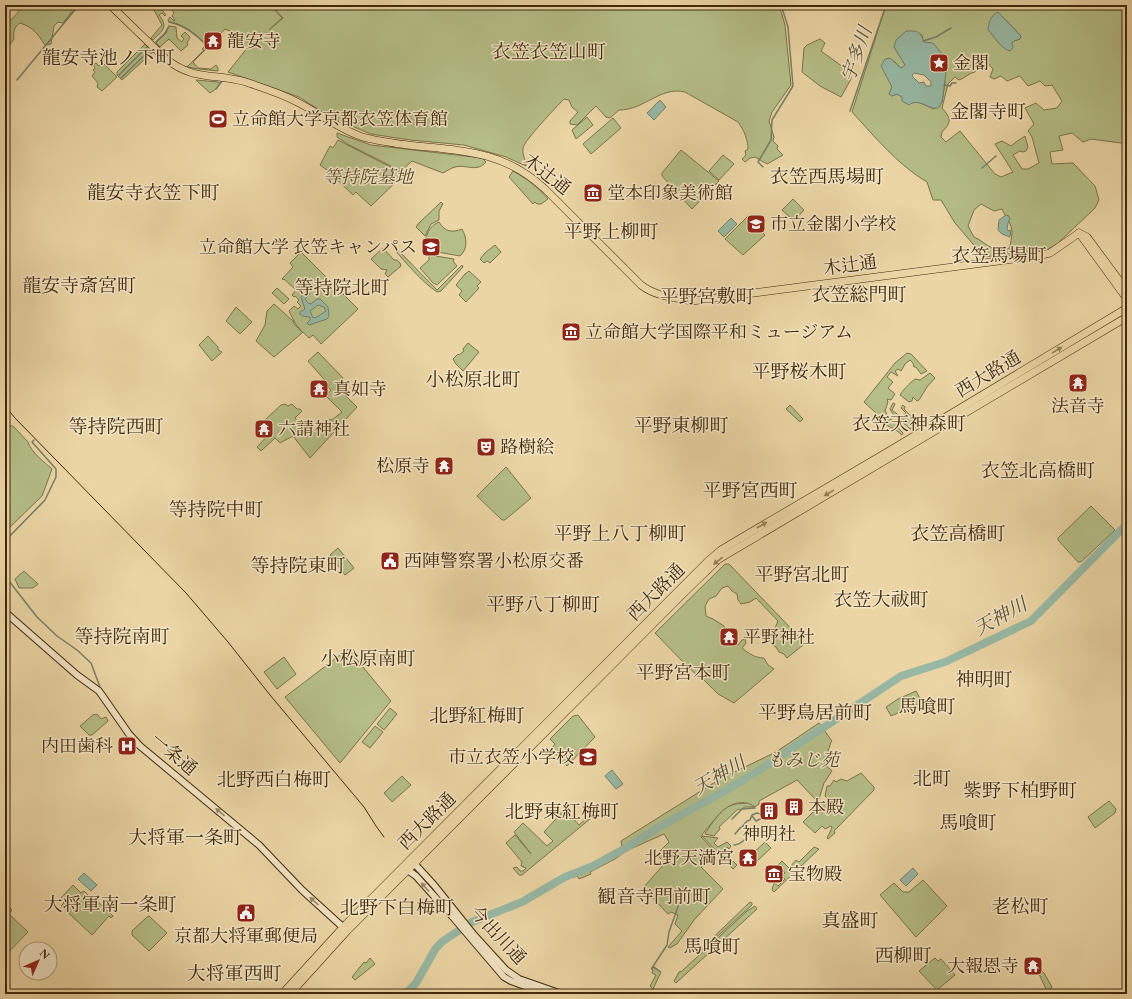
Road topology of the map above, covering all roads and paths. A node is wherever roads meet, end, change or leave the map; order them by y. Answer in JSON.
{"nodes":[{"id":1,"x":110,"y":5,"type":"edge"},
{"id":2,"x":1079,"y":233,"type":"junction"},
{"id":3,"x":1127,"y":291,"type":"edge"},
{"id":4,"x":1127,"y":299,"type":"edge"},
{"id":5,"x":1127,"y":308,"type":"edge"},
{"id":6,"x":1127,"y":317,"type":"edge"},
{"id":7,"x":5,"y":612,"type":"edge"},
{"id":8,"x":412,"y":861,"type":"junction"},
{"id":9,"x":406,"y":868,"type":"junction"},
{"id":10,"x":464,"y":926,"type":"junction"},
{"id":11,"x":345,"y":929,"type":"junction"},
{"id":12,"x":282,"y":994,"type":"edge"},
{"id":13,"x":290,"y":994,"type":"edge"},
{"id":14,"x":547,"y":994,"type":"edge"},
{"id":15,"x":562,"y":994,"type":"edge"}],
"edges":[{"from":1,"to":2,"type":"main road","name":"木辻通"},
{"from":2,"to":3,"type":"main road"},
{"from":2,"to":4,"type":"main road"},
{"from":8,"to":5,"type":"main road","name":"西大路通","one_way":true},
{"from":6,"to":8,"type":"main road","name":"西大路通","one_way":true},
{"from":11,"to":7,"type":"main road","name":"一条通","one_way":true},
{"from":8,"to":9,"type":"main road","name":"西大路通"},
{"from":8,"to":10,"type":"main road","name":"今出川通"},
{"from":10,"to":9,"type":"main road","name":"今出川通","one_way":true},
{"from":9,"to":11,"type":"main road","name":"西大路通"},
{"from":10,"to":14,"type":"main road","name":"今出川通"},
{"from":10,"to":15,"type":"main road","name":"今出川通"},
{"from":11,"to":12,"type":"main road","name":"西大路通"},
{"from":11,"to":13,"type":"main road","name":"西大路通"}]}
